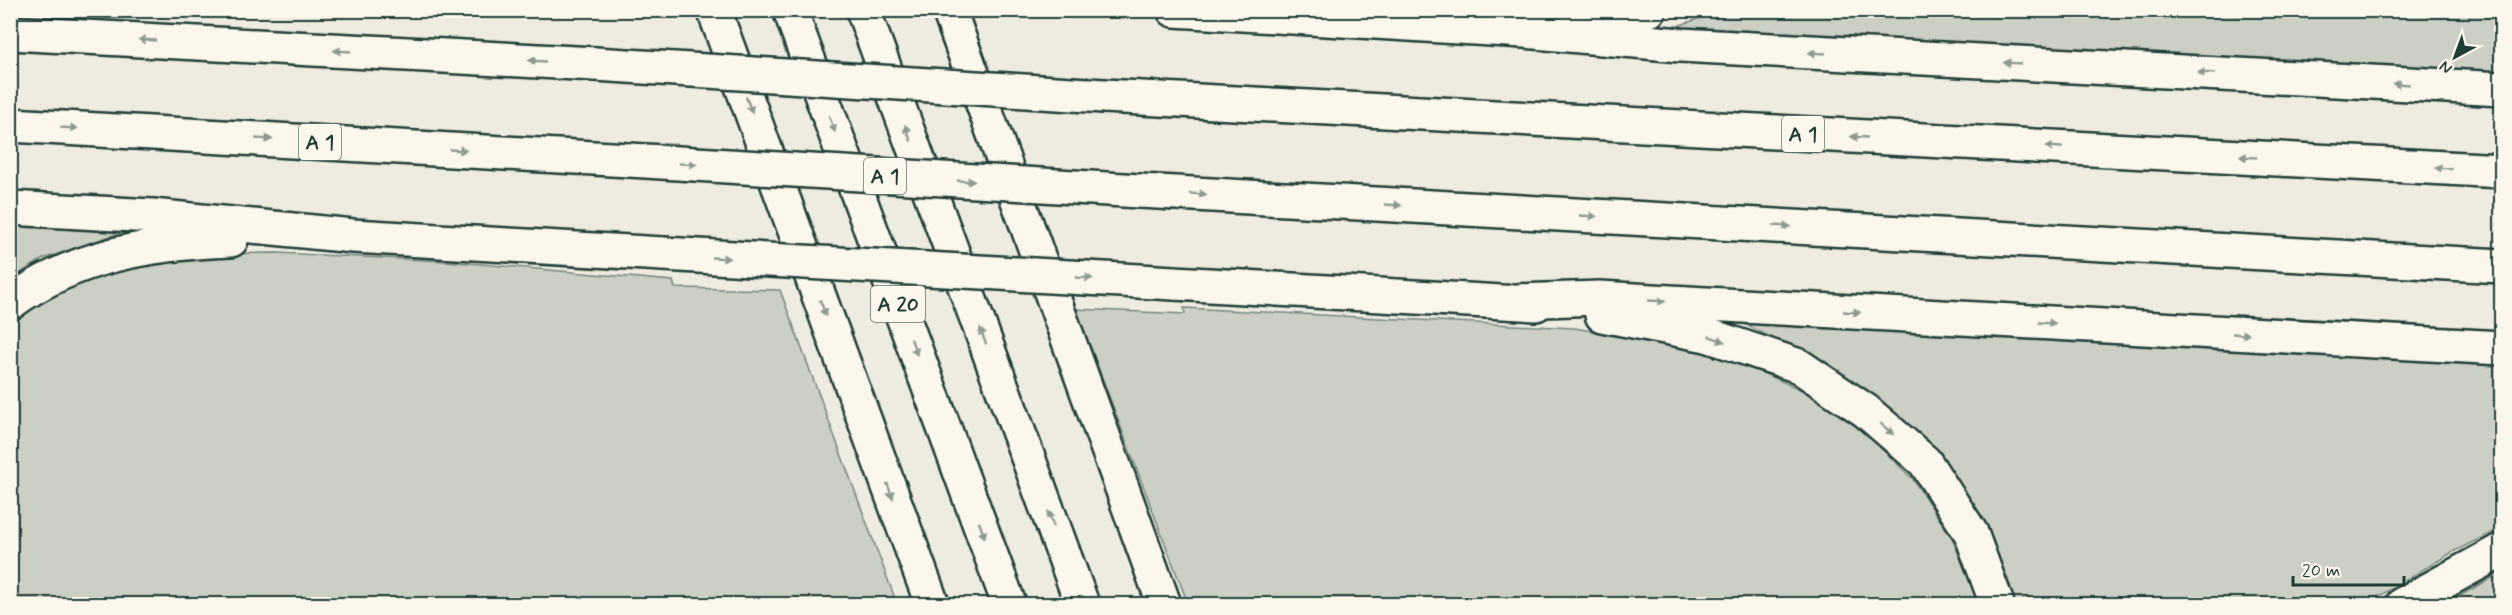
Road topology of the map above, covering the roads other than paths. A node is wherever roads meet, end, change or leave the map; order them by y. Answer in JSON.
{"nodes":[{"id":1,"x":714,"y":10,"type":"edge"},
{"id":2,"x":790,"y":10,"type":"edge"},
{"id":3,"x":863,"y":10,"type":"edge"},
{"id":4,"x":949,"y":10,"type":"edge"},
{"id":5,"x":1174,"y":10,"type":"edge"},
{"id":6,"x":1649,"y":10,"type":"edge"},
{"id":7,"x":1524,"y":31,"type":"junction"},
{"id":8,"x":10,"y":33,"type":"edge"},
{"id":9,"x":2502,"y":89,"type":"edge"},
{"id":10,"x":10,"y":125,"type":"edge"},
{"id":11,"x":2502,"y":171,"type":"edge"},
{"id":12,"x":10,"y":208,"type":"edge"},
{"id":13,"x":352,"y":236,"type":"junction"},
{"id":14,"x":2502,"y":266,"type":"edge"},
{"id":15,"x":1515,"y":301,"type":"junction"},
{"id":16,"x":10,"y":303,"type":"edge"},
{"id":17,"x":2502,"y":348,"type":"edge"},
{"id":18,"x":2502,"y":550,"type":"edge"},
{"id":19,"x":932,"y":604,"type":"edge"},
{"id":20,"x":1009,"y":604,"type":"edge"},
{"id":21,"x":1082,"y":604,"type":"edge"},
{"id":22,"x":1164,"y":604,"type":"edge"},
{"id":23,"x":1997,"y":604,"type":"edge"},
{"id":24,"x":2403,"y":604,"type":"edge"}],
"edges":[{"from":1,"to":19,"type":"highway","one_way":true},
{"from":2,"to":20,"type":"highway","number":"A 20","one_way":true},
{"from":21,"to":3,"type":"highway","one_way":true},
{"from":4,"to":22,"type":"highway"},
{"from":5,"to":7,"type":"highway"},
{"from":6,"to":7,"type":"highway"},
{"from":9,"to":7,"type":"highway","one_way":true},
{"from":11,"to":8,"type":"highway","number":"A 1","one_way":true,"bridge":true},
{"from":10,"to":14,"type":"highway","number":"A 1","one_way":true,"bridge":true},
{"from":12,"to":13,"type":"highway"},
{"from":13,"to":15,"type":"highway","one_way":true,"bridge":true},
{"from":13,"to":16,"type":"highway"},
{"from":15,"to":17,"type":"highway","one_way":true},
{"from":15,"to":23,"type":"highway","one_way":true},
{"from":18,"to":24,"type":"highway"}]}
